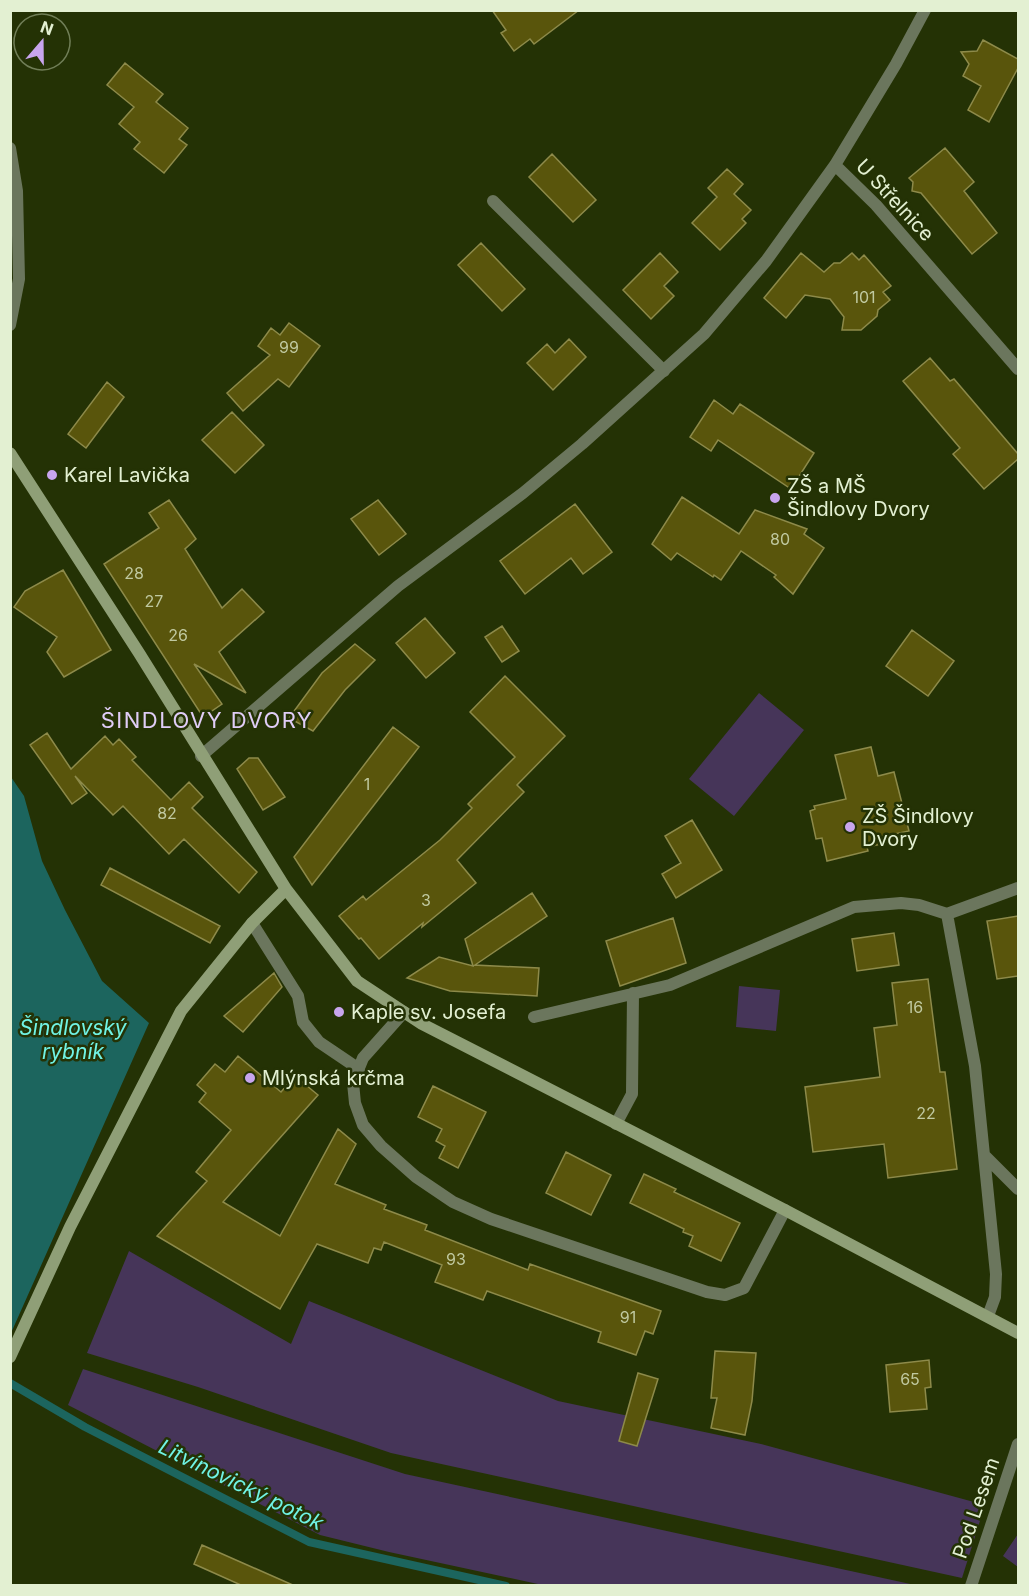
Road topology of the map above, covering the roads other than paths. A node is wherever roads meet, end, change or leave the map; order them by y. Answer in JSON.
{"nodes":[{"id":1,"x":925,"y":10,"type":"edge"},
{"id":2,"x":10,"y":147,"type":"edge"},
{"id":3,"x":835,"y":165,"type":"junction"},
{"id":4,"x":493,"y":201,"type":"dead end"},
{"id":5,"x":10,"y":325,"type":"edge"},
{"id":6,"x":1018,"y":369,"type":"edge"},
{"id":7,"x":664,"y":371,"type":"junction"},
{"id":8,"x":10,"y":453,"type":"edge"},
{"id":9,"x":201,"y":756,"type":"junction"},
{"id":10,"x":1018,"y":888,"type":"edge"},
{"id":11,"x":286,"y":889,"type":"junction"},
{"id":12,"x":948,"y":914,"type":"junction"},
{"id":13,"x":252,"y":923,"type":"junction"},
{"id":14,"x":633,"y":993,"type":"junction"},
{"id":15,"x":404,"y":1012,"type":"junction"},
{"id":16,"x":534,"y":1017,"type":"dead end"},
{"id":17,"x":359,"y":1069,"type":"junction"},
{"id":18,"x":616,"y":1124,"type":"junction"},
{"id":19,"x":984,"y":1155,"type":"junction"},
{"id":20,"x":1018,"y":1189,"type":"edge"},
{"id":21,"x":785,"y":1210,"type":"junction"},
{"id":22,"x":988,"y":1316,"type":"junction"},
{"id":23,"x":1018,"y":1333,"type":"edge"},
{"id":24,"x":10,"y":1357,"type":"edge"},
{"id":25,"x":1018,"y":1444,"type":"edge"},
{"id":26,"x":971,"y":1586,"type":"edge"}],
"edges":[{"from":1,"to":3,"type":"street","name":"U Střelnice"},
{"from":2,"to":5,"type":"street"},
{"from":3,"to":6,"type":"street","name":"U Střelnice"},
{"from":3,"to":7,"type":"street"},
{"from":4,"to":7,"type":"street"},
{"from":7,"to":9,"type":"street"},
{"from":8,"to":9,"type":"street"},
{"from":9,"to":11,"type":"street"},
{"from":10,"to":12,"type":"street"},
{"from":11,"to":13,"type":"street"},
{"from":11,"to":15,"type":"street"},
{"from":12,"to":14,"type":"street"},
{"from":12,"to":19,"type":"street"},
{"from":13,"to":17,"type":"street"},
{"from":13,"to":24,"type":"street"},
{"from":14,"to":16,"type":"street"},
{"from":14,"to":18,"type":"street"},
{"from":15,"to":17,"type":"street"},
{"from":15,"to":18,"type":"street"},
{"from":17,"to":21,"type":"street"},
{"from":18,"to":21,"type":"street"},
{"from":19,"to":20,"type":"street"},
{"from":19,"to":22,"type":"street"},
{"from":21,"to":22,"type":"street"},
{"from":22,"to":23,"type":"street"},
{"from":25,"to":26,"type":"street","name":"Pod Lesem"}]}
